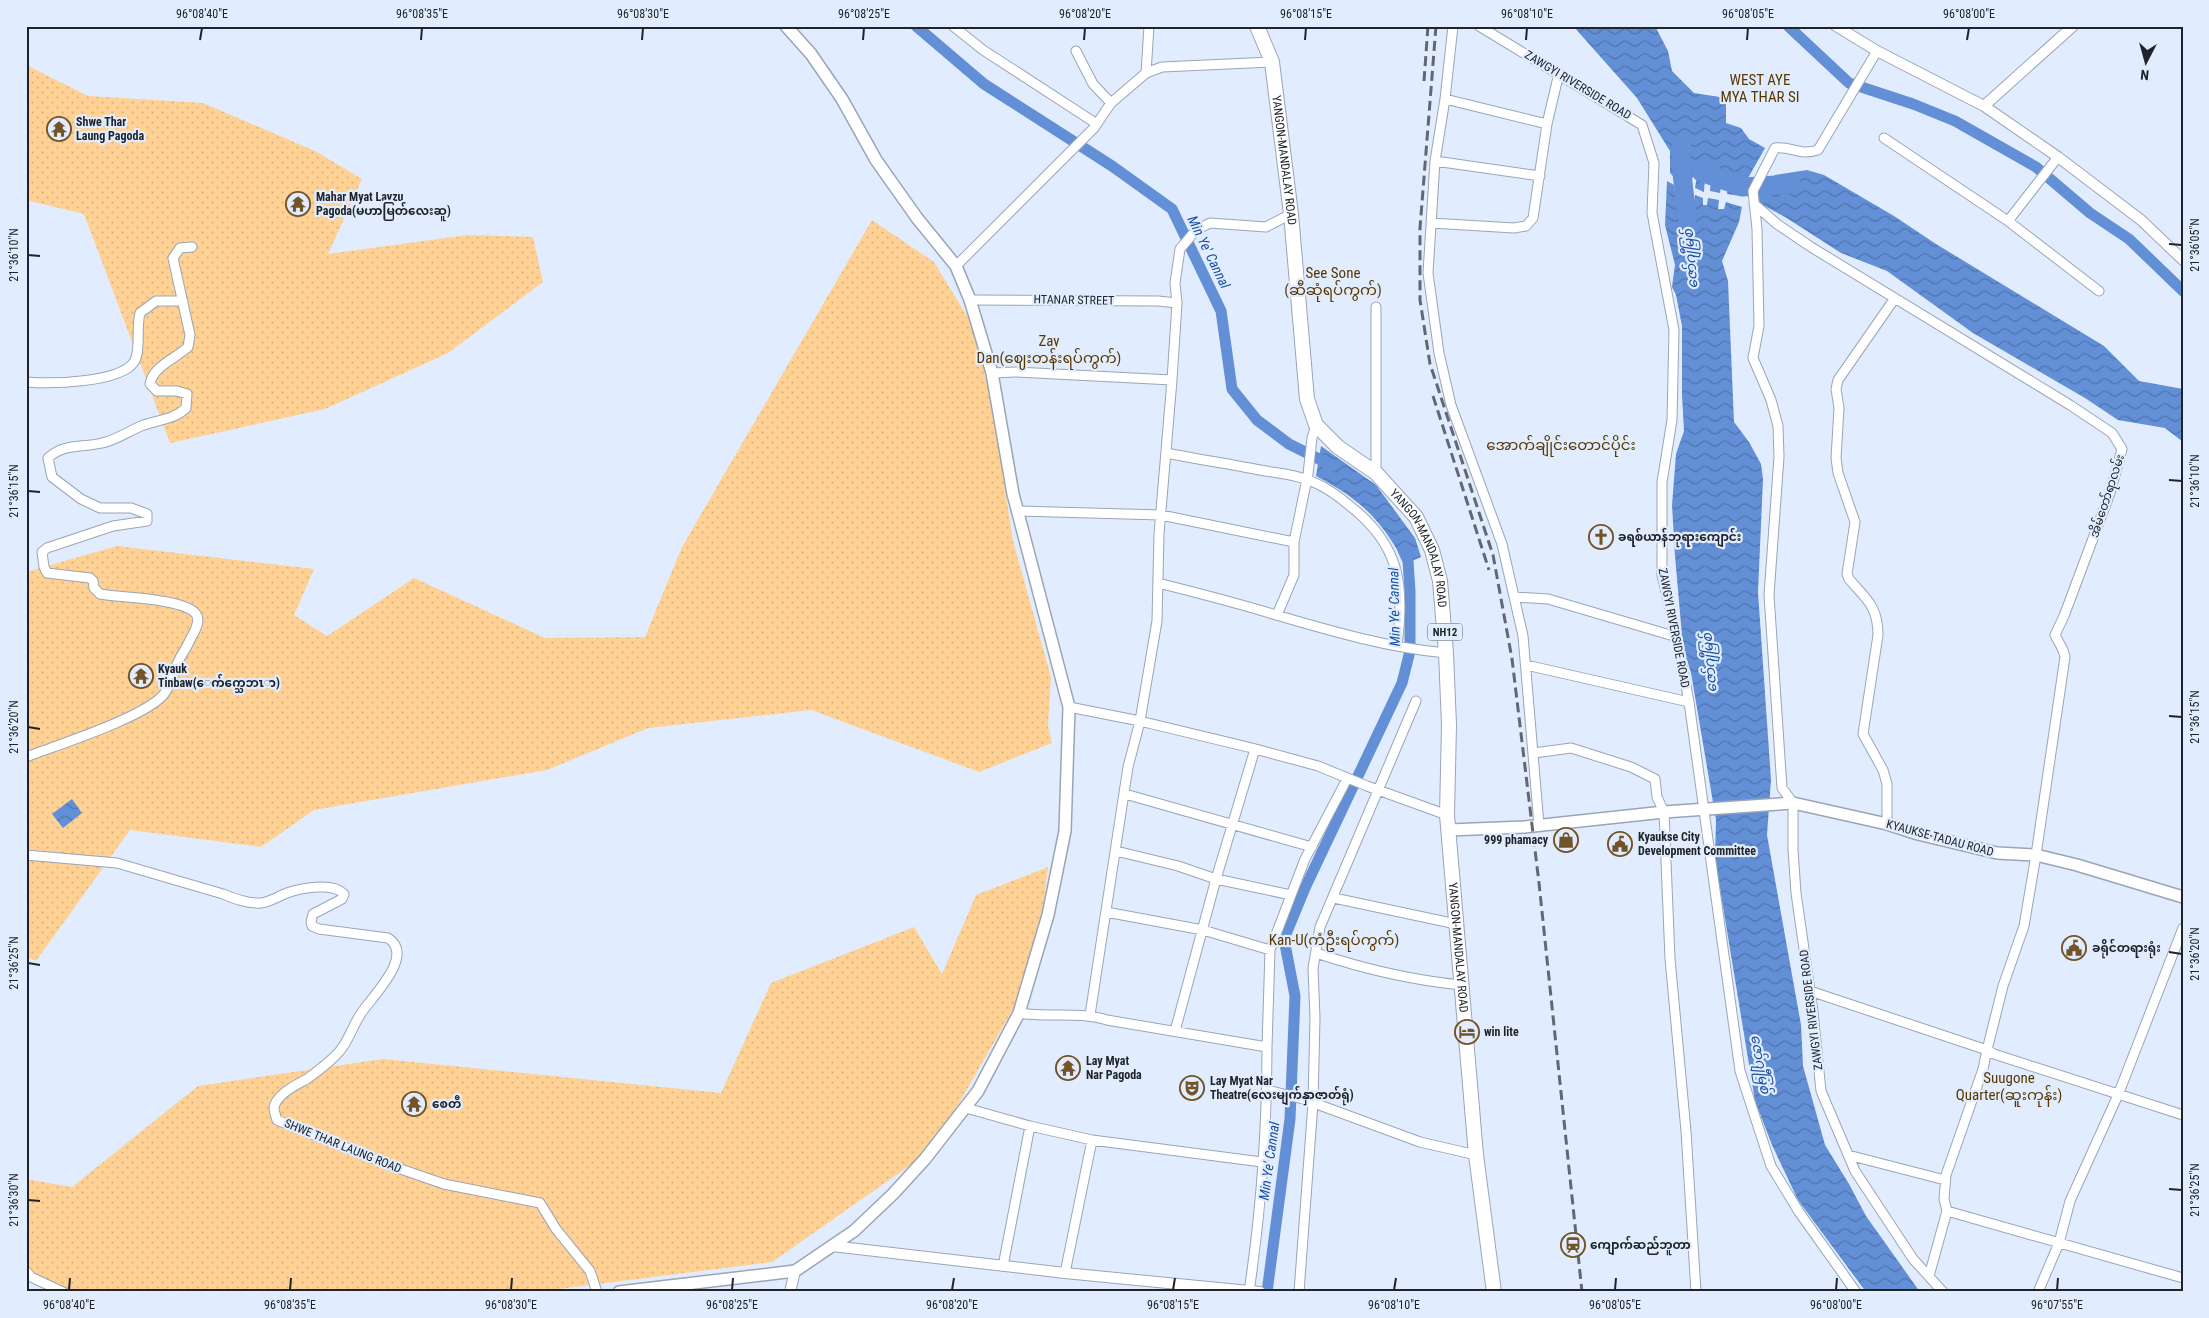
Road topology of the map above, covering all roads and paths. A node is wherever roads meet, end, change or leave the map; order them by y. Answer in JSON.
{"nodes":[{"id":1,"x":786,"y":26,"type":"edge"},
{"id":2,"x":953,"y":26,"type":"edge"},
{"id":3,"x":1149,"y":26,"type":"edge"},
{"id":4,"x":1258,"y":26,"type":"edge"},
{"id":5,"x":1453,"y":26,"type":"edge"},
{"id":6,"x":1479,"y":26,"type":"edge"},
{"id":7,"x":1836,"y":26,"type":"edge"},
{"id":8,"x":2073,"y":26,"type":"edge"},
{"id":9,"x":1076,"y":51,"type":"dead end"},
{"id":10,"x":1877,"y":51,"type":"junction"},
{"id":11,"x":1272,"y":62,"type":"junction"},
{"id":12,"x":1146,"y":73,"type":"junction"},
{"id":13,"x":1559,"y":73,"type":"junction"},
{"id":14,"x":1445,"y":99,"type":"junction"},
{"id":15,"x":1111,"y":103,"type":"junction"},
{"id":16,"x":1984,"y":106,"type":"junction"},
{"id":17,"x":1547,"y":124,"type":"junction"},
{"id":18,"x":1095,"y":126,"type":"junction"},
{"id":19,"x":1884,"y":138,"type":"dead end"},
{"id":20,"x":2058,"y":157,"type":"junction"},
{"id":21,"x":1436,"y":162,"type":"junction"},
{"id":22,"x":1540,"y":176,"type":"junction"},
{"id":23,"x":1754,"y":204,"type":"junction"},
{"id":24,"x":1291,"y":214,"type":"junction"},
{"id":25,"x":2008,"y":222,"type":"junction"},
{"id":26,"x":1431,"y":223,"type":"junction"},
{"id":27,"x":192,"y":247,"type":"dead end"},
{"id":28,"x":2183,"y":260,"type":"edge"},
{"id":29,"x":956,"y":266,"type":"junction"},
{"id":30,"x":2099,"y":291,"type":"dead end"},
{"id":31,"x":1895,"y":298,"type":"junction"},
{"id":32,"x":970,"y":300,"type":"junction"},
{"id":33,"x":183,"y":301,"type":"junction"},
{"id":34,"x":1177,"y":304,"type":"junction"},
{"id":35,"x":1376,"y":307,"type":"dead end"},
{"id":36,"x":992,"y":373,"type":"junction"},
{"id":37,"x":1172,"y":380,"type":"junction"},
{"id":38,"x":26,"y":382,"type":"edge"},
{"id":39,"x":1314,"y":432,"type":"junction"},
{"id":40,"x":1166,"y":453,"type":"junction"},
{"id":41,"x":1376,"y":473,"type":"junction"},
{"id":42,"x":1306,"y":476,"type":"junction"},
{"id":43,"x":1019,"y":511,"type":"junction"},
{"id":44,"x":1161,"y":515,"type":"junction"},
{"id":45,"x":1294,"y":542,"type":"junction"},
{"id":46,"x":1158,"y":583,"type":"junction"},
{"id":47,"x":1514,"y":597,"type":"junction"},
{"id":48,"x":1277,"y":615,"type":"junction"},
{"id":49,"x":1677,"y":637,"type":"junction"},
{"id":50,"x":1397,"y":645,"type":"junction"},
{"id":51,"x":1446,"y":653,"type":"junction"},
{"id":52,"x":1526,"y":665,"type":"junction"},
{"id":53,"x":1416,"y":701,"type":"dead end"},
{"id":54,"x":1689,"y":702,"type":"junction"},
{"id":55,"x":1069,"y":707,"type":"junction"},
{"id":56,"x":1140,"y":721,"type":"junction"},
{"id":57,"x":1255,"y":749,"type":"junction"},
{"id":58,"x":1534,"y":753,"type":"junction"},
{"id":59,"x":26,"y":757,"type":"edge"},
{"id":60,"x":1350,"y":780,"type":"junction"},
{"id":61,"x":1378,"y":790,"type":"junction"},
{"id":62,"x":1125,"y":794,"type":"junction"},
{"id":63,"x":1788,"y":803,"type":"junction"},
{"id":64,"x":1708,"y":810,"type":"junction"},
{"id":65,"x":1664,"y":812,"type":"junction"},
{"id":66,"x":1447,"y":815,"type":"junction"},
{"id":67,"x":1233,"y":824,"type":"junction"},
{"id":68,"x":1887,"y":824,"type":"junction"},
{"id":69,"x":1539,"y":825,"type":"junction"},
{"id":70,"x":1449,"y":830,"type":"junction"},
{"id":71,"x":1312,"y":847,"type":"junction"},
{"id":72,"x":1116,"y":851,"type":"junction"},
{"id":73,"x":26,"y":854,"type":"edge"},
{"id":74,"x":2036,"y":855,"type":"junction"},
{"id":75,"x":1216,"y":879,"type":"junction"},
{"id":76,"x":1291,"y":895,"type":"junction"},
{"id":77,"x":2183,"y":897,"type":"edge"},
{"id":78,"x":1334,"y":898,"type":"junction"},
{"id":79,"x":1106,"y":912,"type":"junction"},
{"id":80,"x":1456,"y":924,"type":"junction"},
{"id":81,"x":2183,"y":928,"type":"edge"},
{"id":82,"x":1203,"y":930,"type":"junction"},
{"id":83,"x":1270,"y":950,"type":"junction"},
{"id":84,"x":1316,"y":953,"type":"junction"},
{"id":85,"x":1461,"y":986,"type":"junction"},
{"id":86,"x":1810,"y":990,"type":"junction"},
{"id":87,"x":1018,"y":1013,"type":"junction"},
{"id":88,"x":1090,"y":1015,"type":"junction"},
{"id":89,"x":1175,"y":1031,"type":"junction"},
{"id":90,"x":1267,"y":1046,"type":"junction"},
{"id":91,"x":1987,"y":1050,"type":"junction"},
{"id":92,"x":1267,"y":1090,"type":"junction"},
{"id":93,"x":2118,"y":1095,"type":"junction"},
{"id":94,"x":1313,"y":1103,"type":"junction"},
{"id":95,"x":966,"y":1108,"type":"junction"},
{"id":96,"x":2183,"y":1115,"type":"edge"},
{"id":97,"x":1030,"y":1126,"type":"junction"},
{"id":98,"x":1092,"y":1140,"type":"junction"},
{"id":99,"x":1476,"y":1155,"type":"junction"},
{"id":100,"x":1848,"y":1155,"type":"junction"},
{"id":101,"x":1262,"y":1162,"type":"junction"},
{"id":102,"x":1945,"y":1180,"type":"junction"},
{"id":103,"x":1947,"y":1211,"type":"junction"},
{"id":104,"x":2059,"y":1243,"type":"junction"},
{"id":105,"x":832,"y":1246,"type":"junction"},
{"id":106,"x":1003,"y":1266,"type":"junction"},
{"id":107,"x":26,"y":1271,"type":"edge"},
{"id":108,"x":795,"y":1271,"type":"junction"},
{"id":109,"x":1065,"y":1274,"type":"junction"},
{"id":110,"x":1929,"y":1276,"type":"junction"},
{"id":111,"x":2183,"y":1278,"type":"edge"},
{"id":112,"x":693,"y":1287,"type":"edge"},
{"id":113,"x":638,"y":1291,"type":"edge"},
{"id":114,"x":1252,"y":1291,"type":"edge"},
{"id":115,"x":1699,"y":1291,"type":"edge"},
{"id":116,"x":63,"y":1292,"type":"edge"},
{"id":117,"x":598,"y":1292,"type":"edge"},
{"id":118,"x":620,"y":1292,"type":"edge"},
{"id":119,"x":790,"y":1292,"type":"edge"},
{"id":120,"x":1299,"y":1292,"type":"edge"},
{"id":121,"x":1494,"y":1292,"type":"edge"},
{"id":122,"x":1856,"y":1292,"type":"edge"},
{"id":123,"x":1943,"y":1292,"type":"edge"},
{"id":124,"x":2038,"y":1292,"type":"edge"}],
"edges":[{"from":1,"to":29,"type":"main road"},
{"from":2,"to":18,"type":"street"},
{"from":3,"to":12,"type":"street"},
{"from":4,"to":11,"type":"highway","name":"YANGON-MANDALAY ROAD","number":"NH12"},
{"from":5,"to":14,"type":"street"},
{"from":6,"to":13,"type":"street","name":"ZAWGYI RIVERSIDE ROAD"},
{"from":7,"to":10,"type":"street"},
{"from":8,"to":16,"type":"street"},
{"from":9,"to":15,"type":"street"},
{"from":10,"to":16,"type":"street"},
{"from":10,"to":23,"type":"street","name":"ZAWGYI RIVERSIDE ROAD"},
{"from":11,"to":12,"type":"street"},
{"from":11,"to":24,"type":"highway","name":"YANGON-MANDALAY ROAD","number":"NH12"},
{"from":12,"to":15,"type":"street"},
{"from":13,"to":17,"type":"street"},
{"from":13,"to":49,"type":"street","name":"ZAWGYI RIVERSIDE ROAD"},
{"from":14,"to":17,"type":"street"},
{"from":14,"to":21,"type":"street"},
{"from":15,"to":18,"type":"street"},
{"from":16,"to":20,"type":"street"},
{"from":17,"to":22,"type":"street"},
{"from":18,"to":29,"type":"street"},
{"from":19,"to":25,"type":"street"},
{"from":20,"to":25,"type":"street"},
{"from":20,"to":28,"type":"street"},
{"from":21,"to":22,"type":"street"},
{"from":21,"to":26,"type":"street"},
{"from":22,"to":26,"type":"street"},
{"from":23,"to":31,"type":"street","name":"အိမ်တော်ရာလမ်း"},
{"from":23,"to":63,"type":"street","name":"ZAWGYI RIVERSIDE ROAD"},
{"from":24,"to":34,"type":"street"},
{"from":24,"to":39,"type":"highway","name":"YANGON-MANDALAY ROAD","number":"NH12"},
{"from":25,"to":30,"type":"street"},
{"from":26,"to":47,"type":"street"},
{"from":27,"to":33,"type":"street"},
{"from":29,"to":32,"type":"main road"},
{"from":31,"to":68,"type":"street"},
{"from":31,"to":74,"type":"street","name":"အိမ်တော်ရာလမ်း"},
{"from":32,"to":34,"type":"street","name":"HTANAR STREET"},
{"from":32,"to":36,"type":"main road"},
{"from":33,"to":38,"type":"street"},
{"from":33,"to":59,"type":"street"},
{"from":34,"to":37,"type":"street"},
{"from":35,"to":41,"type":"street"},
{"from":36,"to":37,"type":"street"},
{"from":36,"to":43,"type":"main road"},
{"from":37,"to":40,"type":"street"},
{"from":39,"to":41,"type":"highway","name":"YANGON-MANDALAY ROAD","number":"NH12"},
{"from":39,"to":42,"type":"street"},
{"from":40,"to":42,"type":"street"},
{"from":40,"to":44,"type":"street"},
{"from":41,"to":51,"type":"highway","name":"YANGON-MANDALAY ROAD","number":"NH12"},
{"from":42,"to":45,"type":"street"},
{"from":42,"to":50,"type":"street"},
{"from":43,"to":44,"type":"street"},
{"from":43,"to":55,"type":"main road"},
{"from":44,"to":45,"type":"street"},
{"from":44,"to":46,"type":"street"},
{"from":45,"to":48,"type":"street"},
{"from":46,"to":48,"type":"street"},
{"from":46,"to":56,"type":"street"},
{"from":47,"to":49,"type":"street"},
{"from":47,"to":52,"type":"street"},
{"from":48,"to":50,"type":"street"},
{"from":49,"to":54,"type":"street","name":"ZAWGYI RIVERSIDE ROAD"},
{"from":50,"to":51,"type":"street"},
{"from":51,"to":66,"type":"highway","name":"YANGON-MANDALAY ROAD","number":"NH12"},
{"from":52,"to":54,"type":"street"},
{"from":52,"to":58,"type":"street"},
{"from":53,"to":61,"type":"street"},
{"from":54,"to":64,"type":"street","name":"ZAWGYI RIVERSIDE ROAD"},
{"from":55,"to":56,"type":"street"},
{"from":55,"to":87,"type":"main road"},
{"from":56,"to":57,"type":"street"},
{"from":56,"to":62,"type":"street"},
{"from":57,"to":60,"type":"street"},
{"from":57,"to":67,"type":"street"},
{"from":58,"to":65,"type":"street"},
{"from":58,"to":69,"type":"street"},
{"from":60,"to":61,"type":"street"},
{"from":60,"to":71,"type":"street"},
{"from":61,"to":66,"type":"street"},
{"from":61,"to":78,"type":"street"},
{"from":62,"to":67,"type":"street"},
{"from":62,"to":72,"type":"street"},
{"from":63,"to":64,"type":"main road","name":"KYAUKSE-TADAU ROAD"},
{"from":63,"to":68,"type":"main road","name":"KYAUKSE-TADAU ROAD"},
{"from":63,"to":86,"type":"street","name":"ZAWGYI RIVERSIDE ROAD"},
{"from":64,"to":65,"type":"main road","name":"KYAUKSE-TADAU ROAD"},
{"from":64,"to":122,"type":"street","name":"ZAWGYI RIVERSIDE ROAD"},
{"from":65,"to":69,"type":"main road","name":"KYAUKSE-TADAU ROAD"},
{"from":65,"to":115,"type":"street"},
{"from":66,"to":70,"type":"highway","name":"YANGON-MANDALAY ROAD","number":"NH12"},
{"from":67,"to":71,"type":"street"},
{"from":67,"to":75,"type":"street"},
{"from":68,"to":74,"type":"main road","name":"KYAUKSE-TADAU ROAD"},
{"from":69,"to":70,"type":"main road","name":"KYAUKSE-TADAU ROAD"},
{"from":70,"to":80,"type":"highway","name":"YANGON-MANDALAY ROAD","number":"NH12"},
{"from":71,"to":76,"type":"street"},
{"from":72,"to":75,"type":"street"},
{"from":72,"to":79,"type":"street"},
{"from":73,"to":117,"type":"street","name":"SHWE THAR LAUNG ROAD"},
{"from":74,"to":77,"type":"main road","name":"KYAUKSE-TADAU ROAD"},
{"from":74,"to":91,"type":"street"},
{"from":75,"to":76,"type":"street"},
{"from":75,"to":82,"type":"street"},
{"from":76,"to":83,"type":"street"},
{"from":78,"to":80,"type":"street"},
{"from":78,"to":84,"type":"street"},
{"from":79,"to":82,"type":"street"},
{"from":79,"to":88,"type":"street"},
{"from":80,"to":85,"type":"highway","name":"YANGON-MANDALAY ROAD","number":"NH12"},
{"from":81,"to":93,"type":"street"},
{"from":82,"to":83,"type":"street"},
{"from":82,"to":89,"type":"street"},
{"from":83,"to":90,"type":"street"},
{"from":84,"to":85,"type":"street"},
{"from":84,"to":94,"type":"street"},
{"from":85,"to":99,"type":"highway","name":"YANGON-MANDALAY ROAD","number":"NH12"},
{"from":86,"to":91,"type":"street"},
{"from":86,"to":100,"type":"street","name":"ZAWGYI RIVERSIDE ROAD"},
{"from":87,"to":88,"type":"street"},
{"from":87,"to":95,"type":"main road"},
{"from":88,"to":89,"type":"street"},
{"from":89,"to":90,"type":"street"},
{"from":90,"to":92,"type":"street"},
{"from":91,"to":93,"type":"street"},
{"from":91,"to":102,"type":"street"},
{"from":92,"to":94,"type":"street"},
{"from":92,"to":101,"type":"street"},
{"from":93,"to":96,"type":"street"},
{"from":93,"to":104,"type":"street"},
{"from":94,"to":99,"type":"street"},
{"from":94,"to":120,"type":"street"},
{"from":95,"to":97,"type":"street"},
{"from":95,"to":105,"type":"main road"},
{"from":97,"to":98,"type":"street"},
{"from":97,"to":106,"type":"street"},
{"from":98,"to":101,"type":"street"},
{"from":98,"to":109,"type":"street"},
{"from":99,"to":121,"type":"highway","name":"YANGON-MANDALAY ROAD","number":"NH12"},
{"from":100,"to":102,"type":"street"},
{"from":100,"to":110,"type":"street","name":"ZAWGYI RIVERSIDE ROAD"},
{"from":101,"to":114,"type":"street"},
{"from":102,"to":103,"type":"street"},
{"from":103,"to":104,"type":"street"},
{"from":103,"to":110,"type":"street"},
{"from":104,"to":111,"type":"street"},
{"from":104,"to":124,"type":"street"},
{"from":105,"to":106,"type":"street"},
{"from":105,"to":108,"type":"main road"},
{"from":106,"to":109,"type":"street"},
{"from":107,"to":116,"type":"street"},
{"from":108,"to":112,"type":"main road"},
{"from":108,"to":119,"type":"street"},
{"from":109,"to":114,"type":"street"},
{"from":110,"to":123,"type":"street","name":"ZAWGYI RIVERSIDE ROAD"},
{"from":112,"to":113,"type":"main road"},
{"from":113,"to":118,"type":"main road"}]}
